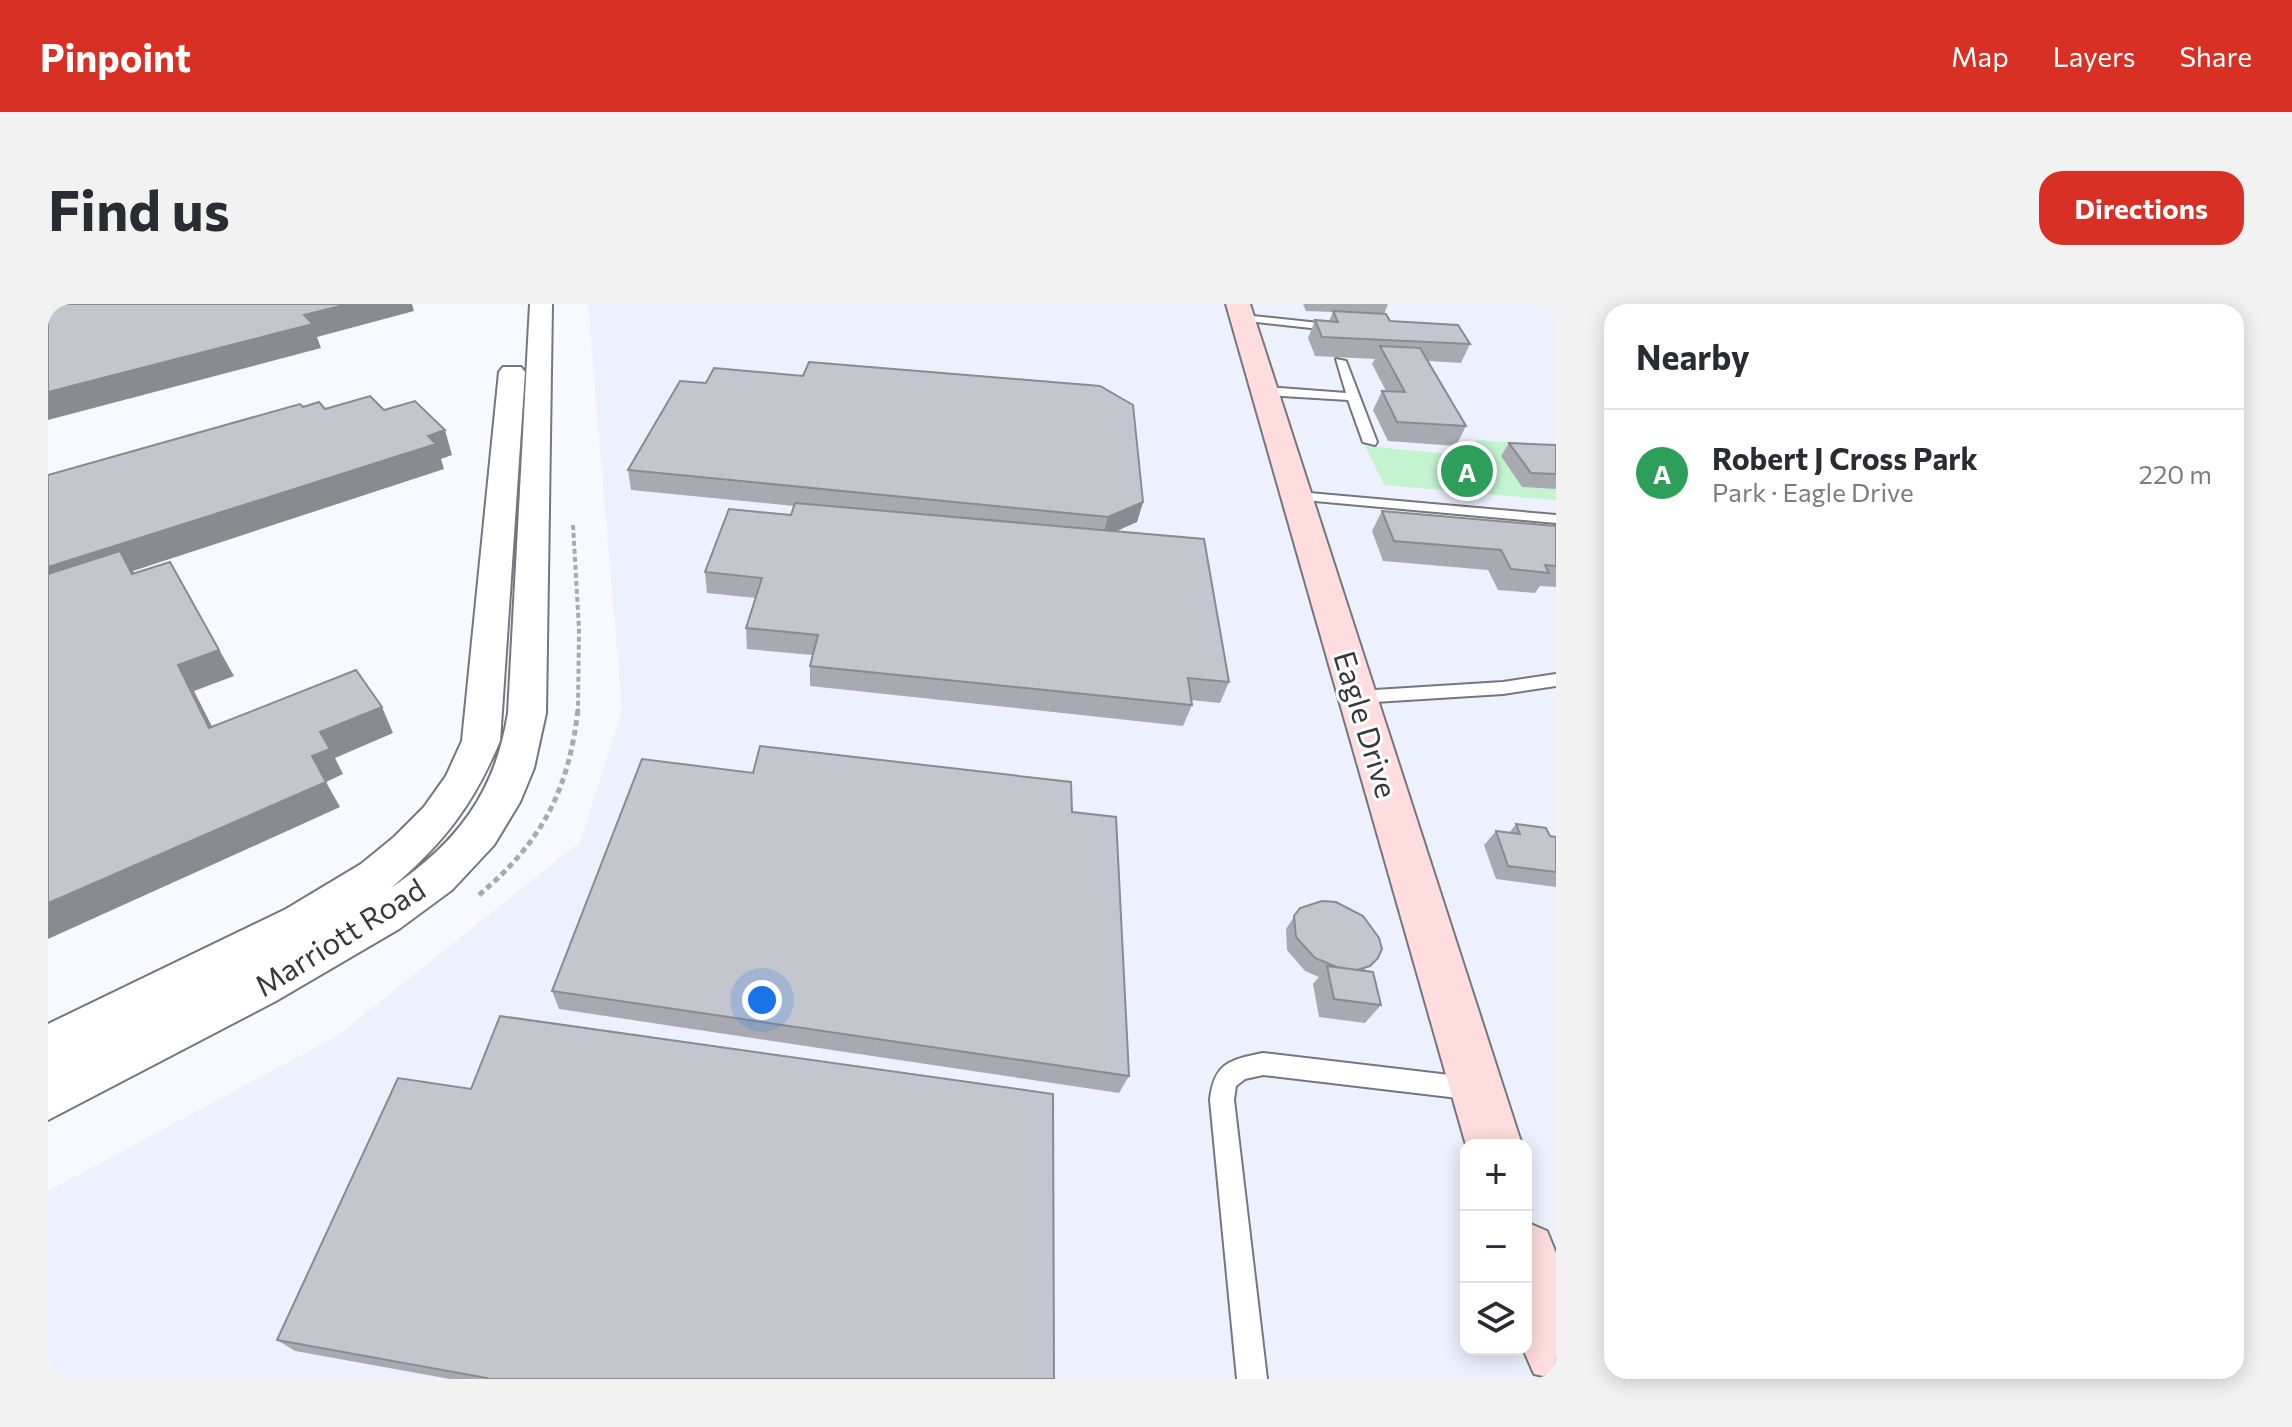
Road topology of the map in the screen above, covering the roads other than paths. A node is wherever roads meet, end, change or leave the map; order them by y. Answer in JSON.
{"nodes":[{"id":1,"x":518,"y":304,"type":"edge"},
{"id":2,"x":541,"y":304,"type":"edge"},
{"id":3,"x":1241,"y":311,"type":"edge"},
{"id":4,"x":1356,"y":329,"type":"edge"},
{"id":5,"x":1340,"y":361,"type":"edge"},
{"id":6,"x":1265,"y":391,"type":"junction"},
{"id":7,"x":1353,"y":397,"type":"junction"},
{"id":8,"x":1370,"y":442,"type":"dead end"},
{"id":9,"x":1298,"y":496,"type":"junction"},
{"id":10,"x":1556,"y":519,"type":"edge"},
{"id":11,"x":1556,"y":680,"type":"edge"},
{"id":12,"x":1359,"y":697,"type":"junction"},
{"id":13,"x":48,"y":1048,"type":"edge"},
{"id":14,"x":1477,"y":1089,"type":"junction"},
{"id":15,"x":48,"y":1096,"type":"edge"},
{"id":16,"x":1492,"y":1139,"type":"edge"},
{"id":17,"x":1537,"y":1261,"type":"edge"},
{"id":18,"x":1556,"y":1352,"type":"edge"},
{"id":19,"x":1252,"y":1379,"type":"edge"}],
"edges":[{"from":1,"to":13,"type":"street","name":"Marriott Road"},
{"from":2,"to":15,"type":"street","name":"Marriott Road"},
{"from":3,"to":4,"type":"lane"},
{"from":3,"to":6,"type":"street","name":"Eagle Drive"},
{"from":5,"to":7,"type":"lane"},
{"from":6,"to":7,"type":"lane"},
{"from":6,"to":9,"type":"street","name":"Eagle Drive"},
{"from":7,"to":8,"type":"lane"},
{"from":9,"to":10,"type":"lane"},
{"from":9,"to":12,"type":"street","name":"Eagle Drive"},
{"from":11,"to":12,"type":"lane"},
{"from":12,"to":14,"type":"street","name":"Eagle Drive"},
{"from":14,"to":16,"type":"street","name":"Eagle Drive"},
{"from":14,"to":19,"type":"lane"},
{"from":17,"to":18,"type":"street"}]}
